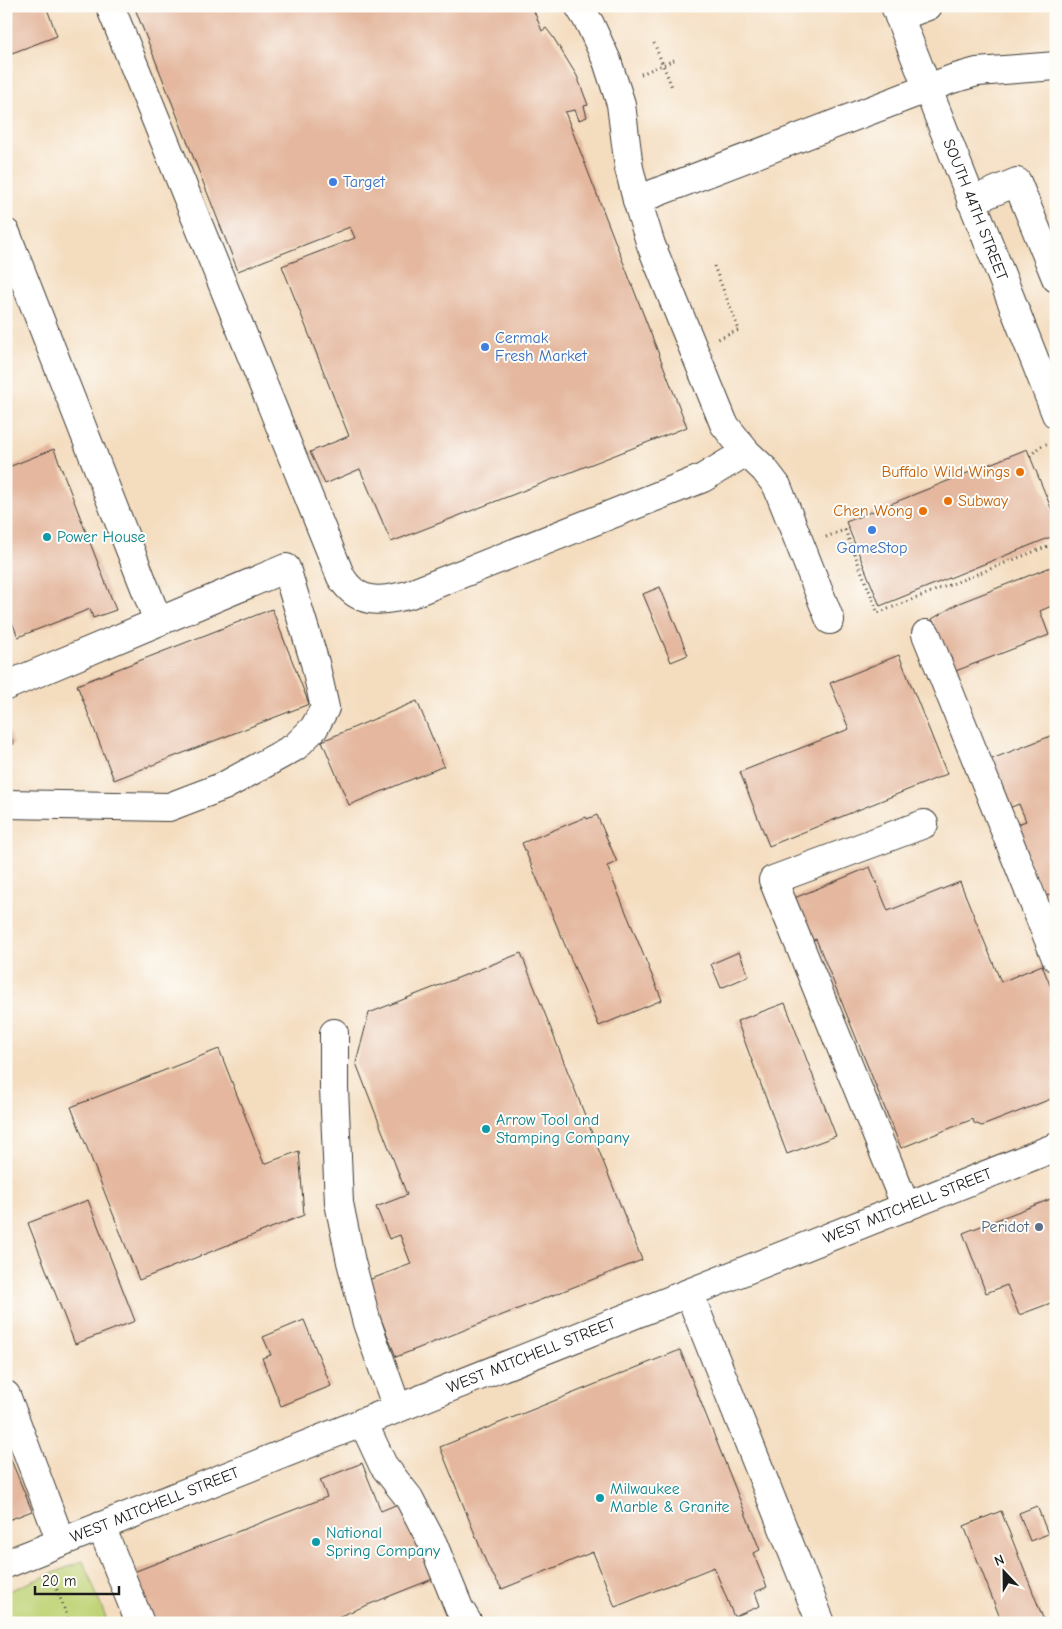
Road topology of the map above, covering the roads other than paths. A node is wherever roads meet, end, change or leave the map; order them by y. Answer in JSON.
{"nodes":[{"id":1,"x":110,"y":6,"type":"edge"},
{"id":2,"x":579,"y":6,"type":"edge"},
{"id":3,"x":928,"y":6,"type":"edge"},
{"id":4,"x":897,"y":12,"type":"edge"},
{"id":5,"x":1056,"y":66,"type":"edge"},
{"id":6,"x":927,"y":88,"type":"junction"},
{"id":7,"x":637,"y":200,"type":"junction"},
{"id":8,"x":972,"y":201,"type":"junction"},
{"id":9,"x":6,"y":233,"type":"edge"},
{"id":10,"x":1056,"y":278,"type":"edge"},
{"id":11,"x":1056,"y":414,"type":"edge"},
{"id":12,"x":746,"y":452,"type":"junction"},
{"id":13,"x":830,"y":620,"type":"dead end"},
{"id":14,"x":158,"y":621,"type":"junction"},
{"id":15,"x":926,"y":634,"type":"dead end"},
{"id":16,"x":6,"y":686,"type":"edge"},
{"id":17,"x":6,"y":804,"type":"edge"},
{"id":18,"x":924,"y":824,"type":"dead end"},
{"id":19,"x":1056,"y":958,"type":"edge"},
{"id":20,"x":334,"y":1033,"type":"dead end"},
{"id":21,"x":1056,"y":1147,"type":"edge"},
{"id":22,"x":906,"y":1207,"type":"junction"},
{"id":23,"x":688,"y":1293,"type":"junction"},
{"id":24,"x":6,"y":1395,"type":"edge"},
{"id":25,"x":397,"y":1408,"type":"junction"},
{"id":26,"x":363,"y":1422,"type":"junction"},
{"id":27,"x":101,"y":1526,"type":"junction"},
{"id":28,"x":61,"y":1542,"type":"junction"},
{"id":29,"x":6,"y":1564,"type":"edge"},
{"id":30,"x":140,"y":1623,"type":"edge"},
{"id":31,"x":468,"y":1623,"type":"edge"},
{"id":32,"x":821,"y":1623,"type":"edge"}],
"edges":[{"from":1,"to":12,"type":"street"},
{"from":2,"to":7,"type":"street"},
{"from":3,"to":4,"type":"street"},
{"from":4,"to":6,"type":"street","name":"SOUTH 44TH STREET"},
{"from":5,"to":6,"type":"street"},
{"from":6,"to":7,"type":"street"},
{"from":6,"to":8,"type":"street","name":"SOUTH 44TH STREET"},
{"from":7,"to":12,"type":"street"},
{"from":8,"to":10,"type":"street"},
{"from":8,"to":11,"type":"street","name":"SOUTH 44TH STREET"},
{"from":9,"to":14,"type":"street"},
{"from":12,"to":13,"type":"street"},
{"from":14,"to":16,"type":"street"},
{"from":14,"to":17,"type":"street"},
{"from":15,"to":19,"type":"street"},
{"from":18,"to":22,"type":"street"},
{"from":20,"to":25,"type":"street"},
{"from":21,"to":22,"type":"street","name":"WEST MITCHELL STREET"},
{"from":22,"to":23,"type":"street","name":"WEST MITCHELL STREET"},
{"from":23,"to":25,"type":"street","name":"WEST MITCHELL STREET"},
{"from":23,"to":32,"type":"street"},
{"from":24,"to":28,"type":"street"},
{"from":25,"to":26,"type":"street","name":"WEST MITCHELL STREET"},
{"from":26,"to":27,"type":"street","name":"WEST MITCHELL STREET"},
{"from":26,"to":31,"type":"street"},
{"from":27,"to":28,"type":"street","name":"WEST MITCHELL STREET"},
{"from":27,"to":30,"type":"street"},
{"from":28,"to":29,"type":"street","name":"WEST MITCHELL STREET"}]}
